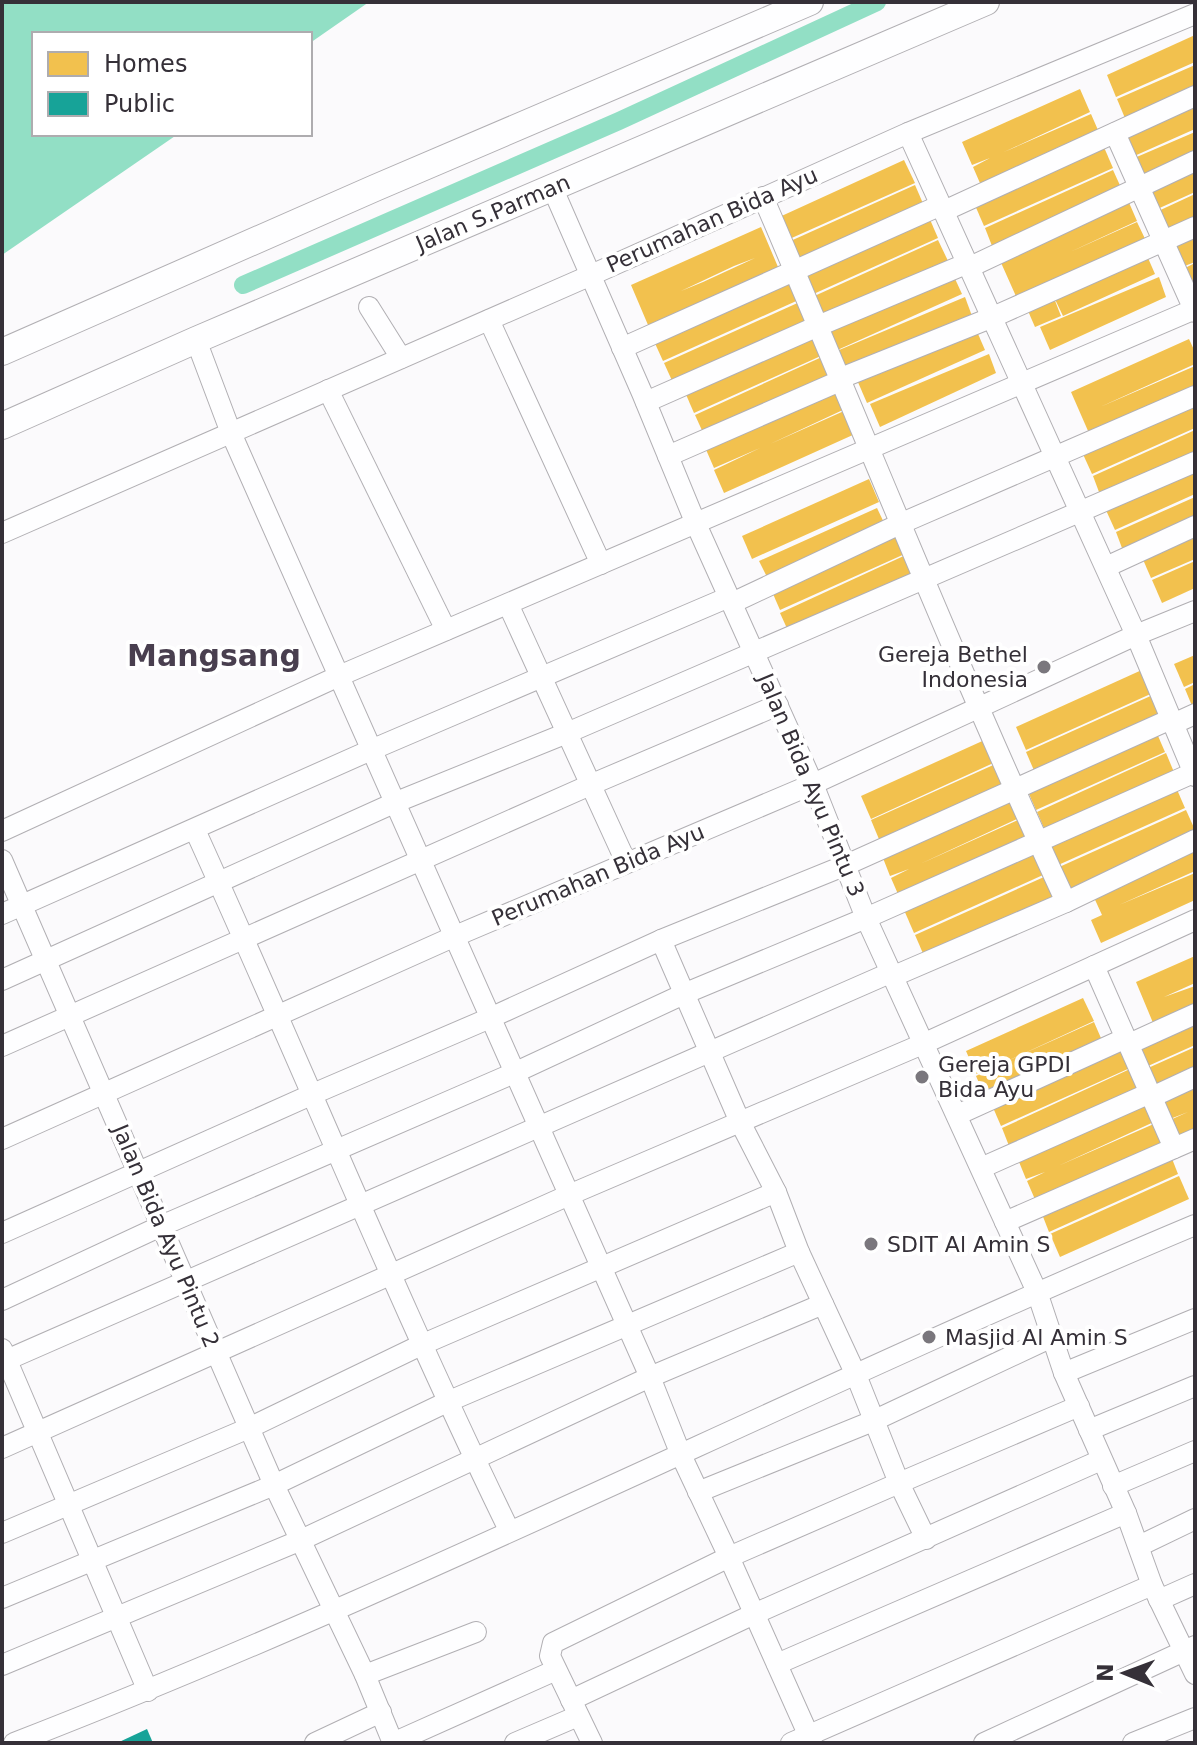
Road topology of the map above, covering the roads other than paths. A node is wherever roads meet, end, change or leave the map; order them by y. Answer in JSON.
{"nodes":[{"id":1,"x":810,"y":2,"type":"edge"},
{"id":2,"x":986,"y":2,"type":"edge"},
{"id":3,"x":1195,"y":14,"type":"edge"},
{"id":4,"x":1195,"y":96,"type":"edge"},
{"id":5,"x":908,"y":133,"type":"junction"},
{"id":6,"x":1115,"y":133,"type":"junction"},
{"id":7,"x":1195,"y":161,"type":"edge"},
{"id":8,"x":1138,"y":186,"type":"junction"},
{"id":9,"x":552,"y":187,"type":"junction"},
{"id":10,"x":763,"y":197,"type":"junction"},
{"id":11,"x":942,"y":208,"type":"junction"},
{"id":12,"x":1195,"y":227,"type":"edge"},
{"id":13,"x":1163,"y":241,"type":"junction"},
{"id":14,"x":969,"y":265,"type":"junction"},
{"id":15,"x":795,"y":270,"type":"junction"},
{"id":16,"x":589,"y":276,"type":"junction"},
{"id":17,"x":369,"y":307,"type":"dead end"},
{"id":18,"x":1195,"y":310,"type":"edge"},
{"id":19,"x":993,"y":317,"type":"junction"},
{"id":20,"x":489,"y":320,"type":"junction"},
{"id":21,"x":818,"y":326,"type":"junction"},
{"id":22,"x":196,"y":340,"type":"junction"},
{"id":23,"x":622,"y":348,"type":"junction"},
{"id":24,"x":2,"y":352,"type":"edge"},
{"id":25,"x":401,"y":358,"type":"junction"},
{"id":26,"x":842,"y":379,"type":"junction"},
{"id":27,"x":1023,"y":383,"type":"junction"},
{"id":28,"x":328,"y":390,"type":"junction"},
{"id":29,"x":1195,"y":396,"type":"edge"},
{"id":30,"x":646,"y":402,"type":"junction"},
{"id":31,"x":2,"y":426,"type":"edge"},
{"id":32,"x":231,"y":433,"type":"junction"},
{"id":33,"x":871,"y":448,"type":"junction"},
{"id":34,"x":668,"y":456,"type":"junction"},
{"id":35,"x":1056,"y":457,"type":"junction"},
{"id":36,"x":1195,"y":462,"type":"edge"},
{"id":37,"x":1081,"y":513,"type":"junction"},
{"id":38,"x":902,"y":523,"type":"junction"},
{"id":39,"x":696,"y":524,"type":"junction"},
{"id":40,"x":1195,"y":526,"type":"edge"},
{"id":41,"x":2,"y":533,"type":"edge"},
{"id":42,"x":601,"y":564,"type":"junction"},
{"id":43,"x":1106,"y":567,"type":"junction"},
{"id":44,"x":925,"y":580,"type":"junction"},
{"id":45,"x":731,"y":600,"type":"junction"},
{"id":46,"x":508,"y":604,"type":"junction"},
{"id":47,"x":1195,"y":611,"type":"edge"},
{"id":48,"x":446,"y":630,"type":"junction"},
{"id":49,"x":1136,"y":635,"type":"junction"},
{"id":50,"x":754,"y":651,"type":"junction"},
{"id":51,"x":339,"y":676,"type":"junction"},
{"id":52,"x":542,"y":678,"type":"junction"},
{"id":53,"x":778,"y":705,"type":"junction"},
{"id":54,"x":978,"y":707,"type":"junction"},
{"id":55,"x":1195,"y":714,"type":"edge"},
{"id":56,"x":1172,"y":721,"type":"junction"},
{"id":57,"x":567,"y":733,"type":"junction"},
{"id":58,"x":371,"y":750,"type":"junction"},
{"id":59,"x":1195,"y":775,"type":"edge"},
{"id":60,"x":813,"y":784,"type":"junction"},
{"id":61,"x":590,"y":785,"type":"junction"},
{"id":62,"x":1014,"y":788,"type":"junction"},
{"id":63,"x":394,"y":803,"type":"junction"},
{"id":64,"x":195,"y":830,"type":"junction"},
{"id":65,"x":2,"y":831,"type":"edge"},
{"id":66,"x":1195,"y":840,"type":"edge"},
{"id":67,"x":1038,"y":843,"type":"junction"},
{"id":68,"x":2,"y":860,"type":"edge"},
{"id":69,"x":420,"y":861,"type":"junction"},
{"id":70,"x":626,"y":862,"type":"junction"},
{"id":71,"x":846,"y":865,"type":"junction"},
{"id":72,"x":219,"y":883,"type":"junction"},
{"id":73,"x":1066,"y":902,"type":"junction"},
{"id":74,"x":22,"y":905,"type":"junction"},
{"id":75,"x":2,"y":914,"type":"edge"},
{"id":76,"x":866,"y":918,"type":"junction"},
{"id":77,"x":1195,"y":920,"type":"edge"},
{"id":78,"x":453,"y":937,"type":"junction"},
{"id":79,"x":244,"y":938,"type":"junction"},
{"id":80,"x":661,"y":940,"type":"junction"},
{"id":81,"x":46,"y":961,"type":"junction"},
{"id":82,"x":1094,"y":966,"type":"junction"},
{"id":83,"x":893,"y":974,"type":"junction"},
{"id":84,"x":2,"y":980,"type":"edge"},
{"id":85,"x":686,"y":993,"type":"junction"},
{"id":86,"x":70,"y":1014,"type":"junction"},
{"id":87,"x":279,"y":1014,"type":"junction"},
{"id":88,"x":1195,"y":1014,"type":"edge"},
{"id":89,"x":490,"y":1018,"type":"junction"},
{"id":90,"x":1127,"y":1041,"type":"junction"},
{"id":91,"x":925,"y":1043,"type":"junction"},
{"id":92,"x":2,"y":1046,"type":"edge"},
{"id":93,"x":710,"y":1052,"type":"junction"},
{"id":94,"x":514,"y":1073,"type":"junction"},
{"id":95,"x":1195,"y":1077,"type":"edge"},
{"id":96,"x":104,"y":1093,"type":"junction"},
{"id":97,"x":313,"y":1094,"type":"junction"},
{"id":98,"x":1151,"y":1095,"type":"junction"},
{"id":99,"x":957,"y":1115,"type":"junction"},
{"id":100,"x":740,"y":1122,"type":"junction"},
{"id":101,"x":538,"y":1127,"type":"junction"},
{"id":102,"x":2,"y":1139,"type":"edge"},
{"id":103,"x":1195,"y":1139,"type":"edge"},
{"id":104,"x":1174,"y":1148,"type":"junction"},
{"id":105,"x":337,"y":1150,"type":"junction"},
{"id":106,"x":981,"y":1168,"type":"junction"},
{"id":107,"x":138,"y":1172,"type":"junction"},
{"id":108,"x":776,"y":1192,"type":"junction"},
{"id":109,"x":569,"y":1195,"type":"junction"},
{"id":110,"x":361,"y":1206,"type":"junction"},
{"id":111,"x":1005,"y":1222,"type":"junction"},
{"id":112,"x":1195,"y":1225,"type":"edge"},
{"id":113,"x":161,"y":1226,"type":"junction"},
{"id":114,"x":2,"y":1233,"type":"edge"},
{"id":115,"x":799,"y":1252,"type":"junction"},
{"id":116,"x":600,"y":1267,"type":"junction"},
{"id":117,"x":390,"y":1275,"type":"junction"},
{"id":118,"x":186,"y":1282,"type":"junction"},
{"id":119,"x":1037,"y":1292,"type":"junction"},
{"id":120,"x":2,"y":1300,"type":"edge"},
{"id":121,"x":823,"y":1304,"type":"junction"},
{"id":122,"x":1195,"y":1319,"type":"edge"},
{"id":123,"x":625,"y":1324,"type":"junction"},
{"id":124,"x":1052,"y":1337,"type":"junction"},
{"id":125,"x":421,"y":1345,"type":"junction"},
{"id":126,"x":217,"y":1354,"type":"junction"},
{"id":127,"x":4,"y":1357,"type":"edge"},
{"id":128,"x":1064,"y":1373,"type":"junction"},
{"id":129,"x":856,"y":1375,"type":"junction"},
{"id":130,"x":650,"y":1377,"type":"junction"},
{"id":131,"x":1195,"y":1386,"type":"edge"},
{"id":132,"x":447,"y":1402,"type":"junction"},
{"id":133,"x":1079,"y":1406,"type":"junction"},
{"id":134,"x":873,"y":1421,"type":"junction"},
{"id":135,"x":249,"y":1428,"type":"junction"},
{"id":136,"x":1089,"y":1430,"type":"junction"},
{"id":137,"x":39,"y":1433,"type":"junction"},
{"id":138,"x":2,"y":1448,"type":"edge"},
{"id":139,"x":1195,"y":1451,"type":"edge"},
{"id":140,"x":681,"y":1455,"type":"junction"},
{"id":141,"x":475,"y":1459,"type":"junction"},
{"id":142,"x":1101,"y":1460,"type":"junction"},
{"id":143,"x":899,"y":1483,"type":"junction"},
{"id":144,"x":274,"y":1485,"type":"junction"},
{"id":145,"x":1113,"y":1486,"type":"junction"},
{"id":146,"x":698,"y":1492,"type":"junction"},
{"id":147,"x":69,"y":1503,"type":"junction"},
{"id":148,"x":1126,"y":1513,"type":"junction"},
{"id":149,"x":1195,"y":1519,"type":"edge"},
{"id":150,"x":509,"y":1530,"type":"junction"},
{"id":151,"x":2,"y":1533,"type":"edge"},
{"id":152,"x":926,"y":1539,"type":"junction"},
{"id":153,"x":301,"y":1540,"type":"junction"},
{"id":154,"x":1139,"y":1546,"type":"junction"},
{"id":155,"x":729,"y":1557,"type":"junction"},
{"id":156,"x":93,"y":1560,"type":"junction"},
{"id":157,"x":1195,"y":1584,"type":"edge"},
{"id":158,"x":1156,"y":1593,"type":"junction"},
{"id":159,"x":2,"y":1598,"type":"edge"},
{"id":160,"x":335,"y":1610,"type":"junction"},
{"id":161,"x":754,"y":1614,"type":"junction"},
{"id":162,"x":117,"y":1616,"type":"junction"},
{"id":163,"x":476,"y":1632,"type":"dead end"},
{"id":164,"x":1190,"y":1649,"type":"edge"},
{"id":165,"x":777,"y":1664,"type":"junction"},
{"id":166,"x":2,"y":1665,"type":"edge"},
{"id":167,"x":556,"y":1670,"type":"junction"},
{"id":168,"x":1195,"y":1674,"type":"edge"},
{"id":169,"x":365,"y":1675,"type":"junction"},
{"id":170,"x":148,"y":1691,"type":"junction"},
{"id":171,"x":575,"y":1708,"type":"junction"},
{"id":172,"x":381,"y":1712,"type":"junction"},
{"id":173,"x":1195,"y":1718,"type":"edge"},
{"id":174,"x":1016,"y":1736,"type":"edge"},
{"id":175,"x":803,"y":1740,"type":"edge"},
{"id":176,"x":14,"y":1743,"type":"edge"},
{"id":177,"x":315,"y":1743,"type":"edge"},
{"id":178,"x":393,"y":1743,"type":"edge"},
{"id":179,"x":515,"y":1743,"type":"edge"},
{"id":180,"x":592,"y":1743,"type":"edge"},
{"id":181,"x":984,"y":1743,"type":"edge"},
{"id":182,"x":1133,"y":1743,"type":"edge"}],
"edges":[{"from":1,"to":24,"type":"main road"},
{"from":2,"to":9,"type":"main road","name":"Jalan S.Parman"},
{"from":3,"to":5,"type":"street","name":"Perumahan Bida Ayu"},
{"from":4,"to":6,"type":"street"},
{"from":5,"to":10,"type":"street","name":"Perumahan Bida Ayu"},
{"from":5,"to":11,"type":"street"},
{"from":6,"to":8,"type":"street"},
{"from":6,"to":11,"type":"street"},
{"from":7,"to":8,"type":"street"},
{"from":8,"to":13,"type":"street"},
{"from":8,"to":14,"type":"street"},
{"from":9,"to":16,"type":"street","name":"Jalan Bida Ayu Pintu 3"},
{"from":9,"to":22,"type":"main road","name":"Jalan S.Parman"},
{"from":10,"to":15,"type":"street"},
{"from":10,"to":16,"type":"street","name":"Perumahan Bida Ayu"},
{"from":11,"to":14,"type":"street"},
{"from":11,"to":15,"type":"street"},
{"from":12,"to":13,"type":"street"},
{"from":13,"to":18,"type":"street"},
{"from":13,"to":19,"type":"street"},
{"from":14,"to":19,"type":"street"},
{"from":14,"to":21,"type":"street"},
{"from":15,"to":21,"type":"street"},
{"from":15,"to":23,"type":"street"},
{"from":16,"to":20,"type":"street","name":"Perumahan Bida Ayu"},
{"from":16,"to":23,"type":"street","name":"Jalan Bida Ayu Pintu 3"},
{"from":17,"to":25,"type":"street"},
{"from":18,"to":27,"type":"street"},
{"from":19,"to":26,"type":"street"},
{"from":19,"to":27,"type":"street"},
{"from":20,"to":25,"type":"street","name":"Perumahan Bida Ayu"},
{"from":20,"to":42,"type":"street"},
{"from":21,"to":26,"type":"street"},
{"from":21,"to":30,"type":"street"},
{"from":22,"to":31,"type":"main road","name":"Jalan S.Parman"},
{"from":22,"to":32,"type":"street"},
{"from":23,"to":30,"type":"street","name":"Jalan Bida Ayu Pintu 3"},
{"from":25,"to":28,"type":"street","name":"Perumahan Bida Ayu"},
{"from":26,"to":33,"type":"street"},
{"from":26,"to":34,"type":"street"},
{"from":27,"to":33,"type":"street"},
{"from":27,"to":35,"type":"street"},
{"from":28,"to":32,"type":"street","name":"Perumahan Bida Ayu"},
{"from":28,"to":48,"type":"street"},
{"from":29,"to":35,"type":"street"},
{"from":30,"to":34,"type":"street","name":"Jalan Bida Ayu Pintu 3"},
{"from":32,"to":41,"type":"street","name":"Perumahan Bida Ayu"},
{"from":32,"to":51,"type":"street"},
{"from":33,"to":38,"type":"street"},
{"from":33,"to":39,"type":"street"},
{"from":34,"to":39,"type":"street","name":"Jalan Bida Ayu Pintu 3"},
{"from":35,"to":37,"type":"street"},
{"from":35,"to":38,"type":"street"},
{"from":36,"to":37,"type":"street"},
{"from":37,"to":43,"type":"street"},
{"from":37,"to":44,"type":"street"},
{"from":38,"to":44,"type":"street"},
{"from":38,"to":45,"type":"street"},
{"from":39,"to":42,"type":"street"},
{"from":39,"to":45,"type":"street","name":"Jalan Bida Ayu Pintu 3"},
{"from":40,"to":43,"type":"street"},
{"from":42,"to":46,"type":"street"},
{"from":43,"to":49,"type":"street"},
{"from":44,"to":50,"type":"street"},
{"from":44,"to":54,"type":"street"},
{"from":45,"to":50,"type":"street","name":"Jalan Bida Ayu Pintu 3"},
{"from":45,"to":52,"type":"street"},
{"from":46,"to":48,"type":"street"},
{"from":46,"to":52,"type":"street"},
{"from":47,"to":49,"type":"street","name":"Perumahan Bida Ayu"},
{"from":48,"to":51,"type":"street"},
{"from":49,"to":54,"type":"street","name":"Perumahan Bida Ayu"},
{"from":49,"to":56,"type":"street"},
{"from":50,"to":53,"type":"street","name":"Jalan Bida Ayu Pintu 3"},
{"from":50,"to":57,"type":"street"},
{"from":51,"to":58,"type":"street"},
{"from":51,"to":65,"type":"street"},
{"from":52,"to":57,"type":"street"},
{"from":52,"to":58,"type":"street"},
{"from":53,"to":60,"type":"street","name":"Jalan Bida Ayu Pintu 3"},
{"from":53,"to":61,"type":"street"},
{"from":54,"to":60,"type":"street","name":"Perumahan Bida Ayu"},
{"from":54,"to":62,"type":"street"},
{"from":55,"to":56,"type":"street"},
{"from":56,"to":59,"type":"street"},
{"from":56,"to":62,"type":"street"},
{"from":57,"to":61,"type":"street"},
{"from":57,"to":63,"type":"street"},
{"from":58,"to":63,"type":"street"},
{"from":58,"to":64,"type":"street"},
{"from":59,"to":67,"type":"street"},
{"from":60,"to":70,"type":"street","name":"Perumahan Bida Ayu"},
{"from":60,"to":71,"type":"street","name":"Jalan Bida Ayu Pintu 3"},
{"from":61,"to":69,"type":"street"},
{"from":61,"to":70,"type":"street"},
{"from":62,"to":67,"type":"street"},
{"from":62,"to":71,"type":"street"},
{"from":63,"to":69,"type":"street"},
{"from":63,"to":72,"type":"street"},
{"from":64,"to":72,"type":"street"},
{"from":64,"to":74,"type":"street"},
{"from":66,"to":73,"type":"street"},
{"from":67,"to":73,"type":"street"},
{"from":67,"to":76,"type":"street"},
{"from":68,"to":74,"type":"street","name":"Jalan Bida Ayu Pintu 2"},
{"from":69,"to":78,"type":"street"},
{"from":69,"to":79,"type":"street"},
{"from":70,"to":78,"type":"street","name":"Perumahan Bida Ayu"},
{"from":71,"to":76,"type":"street","name":"Jalan Bida Ayu Pintu 3"},
{"from":71,"to":80,"type":"street"},
{"from":72,"to":79,"type":"street"},
{"from":72,"to":81,"type":"street"},
{"from":73,"to":83,"type":"street"},
{"from":74,"to":75,"type":"street"},
{"from":74,"to":81,"type":"street","name":"Jalan Bida Ayu Pintu 2"},
{"from":76,"to":83,"type":"street","name":"Jalan Bida Ayu Pintu 3"},
{"from":76,"to":85,"type":"street"},
{"from":77,"to":82,"type":"street"},
{"from":78,"to":87,"type":"street","name":"Perumahan Bida Ayu"},
{"from":78,"to":89,"type":"street"},
{"from":79,"to":86,"type":"street"},
{"from":79,"to":87,"type":"street"},
{"from":80,"to":85,"type":"street"},
{"from":80,"to":89,"type":"street"},
{"from":81,"to":84,"type":"street"},
{"from":81,"to":86,"type":"street","name":"Jalan Bida Ayu Pintu 2"},
{"from":82,"to":90,"type":"street"},
{"from":82,"to":91,"type":"street"},
{"from":83,"to":91,"type":"street","name":"Jalan Bida Ayu Pintu 3"},
{"from":83,"to":93,"type":"street"},
{"from":85,"to":93,"type":"street"},
{"from":85,"to":94,"type":"street"},
{"from":86,"to":92,"type":"street"},
{"from":86,"to":96,"type":"street","name":"Jalan Bida Ayu Pintu 2"},
{"from":87,"to":96,"type":"street","name":"Perumahan Bida Ayu"},
{"from":87,"to":97,"type":"street"},
{"from":88,"to":90,"type":"street"},
{"from":89,"to":94,"type":"street"},
{"from":89,"to":97,"type":"street"},
{"from":90,"to":98,"type":"street"},
{"from":90,"to":99,"type":"street"},
{"from":91,"to":99,"type":"street","name":"Jalan Bida Ayu Pintu 3"},
{"from":91,"to":100,"type":"street"},
{"from":93,"to":100,"type":"street"},
{"from":93,"to":101,"type":"street"},
{"from":94,"to":101,"type":"street"},
{"from":94,"to":105,"type":"street"},
{"from":95,"to":98,"type":"street"},
{"from":96,"to":102,"type":"street","name":"Perumahan Bida Ayu"},
{"from":96,"to":107,"type":"street","name":"Jalan Bida Ayu Pintu 2"},
{"from":97,"to":105,"type":"street"},
{"from":97,"to":107,"type":"street"},
{"from":98,"to":104,"type":"street"},
{"from":98,"to":106,"type":"street"},
{"from":99,"to":106,"type":"street","name":"Jalan Bida Ayu Pintu 3"},
{"from":100,"to":108,"type":"street"},
{"from":100,"to":109,"type":"street"},
{"from":101,"to":109,"type":"street"},
{"from":101,"to":110,"type":"street"},
{"from":103,"to":104,"type":"street"},
{"from":104,"to":111,"type":"street"},
{"from":105,"to":110,"type":"street"},
{"from":105,"to":113,"type":"street"},
{"from":106,"to":111,"type":"street","name":"Jalan Bida Ayu Pintu 3"},
{"from":107,"to":113,"type":"street","name":"Jalan Bida Ayu Pintu 2"},
{"from":107,"to":114,"type":"street"},
{"from":108,"to":115,"type":"street"},
{"from":108,"to":116,"type":"street"},
{"from":109,"to":116,"type":"street"},
{"from":109,"to":117,"type":"street"},
{"from":110,"to":117,"type":"street"},
{"from":110,"to":118,"type":"street"},
{"from":111,"to":119,"type":"street","name":"Jalan Bida Ayu Pintu 3"},
{"from":112,"to":119,"type":"street"},
{"from":113,"to":118,"type":"street","name":"Jalan Bida Ayu Pintu 2"},
{"from":113,"to":120,"type":"street"},
{"from":115,"to":121,"type":"street"},
{"from":115,"to":123,"type":"street"},
{"from":116,"to":123,"type":"street"},
{"from":116,"to":125,"type":"street"},
{"from":117,"to":125,"type":"street"},
{"from":117,"to":126,"type":"street"},
{"from":118,"to":126,"type":"street","name":"Jalan Bida Ayu Pintu 2"},
{"from":118,"to":127,"type":"street"},
{"from":119,"to":124,"type":"street","name":"Jalan Bida Ayu Pintu 3"},
{"from":119,"to":129,"type":"street"},
{"from":121,"to":129,"type":"street"},
{"from":121,"to":130,"type":"street"},
{"from":122,"to":128,"type":"street"},
{"from":123,"to":130,"type":"street"},
{"from":123,"to":132,"type":"street"},
{"from":124,"to":128,"type":"street","name":"Jalan Bida Ayu Pintu 3"},
{"from":124,"to":134,"type":"street"},
{"from":125,"to":132,"type":"street"},
{"from":125,"to":135,"type":"street"},
{"from":126,"to":135,"type":"street","name":"Jalan Bida Ayu Pintu 2"},
{"from":126,"to":137,"type":"street"},
{"from":127,"to":137,"type":"street"},
{"from":128,"to":133,"type":"street","name":"Jalan Bida Ayu Pintu 3"},
{"from":129,"to":134,"type":"street"},
{"from":129,"to":140,"type":"street"},
{"from":130,"to":140,"type":"street"},
{"from":130,"to":141,"type":"street"},
{"from":131,"to":136,"type":"street"},
{"from":132,"to":141,"type":"street"},
{"from":132,"to":144,"type":"street"},
{"from":133,"to":136,"type":"street","name":"Jalan Bida Ayu Pintu 3"},
{"from":133,"to":143,"type":"street"},
{"from":134,"to":143,"type":"street"},
{"from":134,"to":146,"type":"street"},
{"from":135,"to":144,"type":"street","name":"Jalan Bida Ayu Pintu 2"},
{"from":135,"to":147,"type":"street"},
{"from":136,"to":142,"type":"street","name":"Jalan Bida Ayu Pintu 3"},
{"from":137,"to":138,"type":"street"},
{"from":137,"to":147,"type":"street"},
{"from":139,"to":145,"type":"street"},
{"from":140,"to":146,"type":"street"},
{"from":140,"to":150,"type":"street"},
{"from":141,"to":150,"type":"street"},
{"from":141,"to":153,"type":"street"},
{"from":142,"to":145,"type":"street","name":"Jalan Bida Ayu Pintu 3"},
{"from":142,"to":152,"type":"street"},
{"from":143,"to":152,"type":"street"},
{"from":143,"to":155,"type":"street"},
{"from":144,"to":153,"type":"street","name":"Jalan Bida Ayu Pintu 2"},
{"from":144,"to":156,"type":"street"},
{"from":145,"to":148,"type":"street","name":"Jalan Bida Ayu Pintu 3"},
{"from":146,"to":155,"type":"street"},
{"from":147,"to":151,"type":"street"},
{"from":147,"to":156,"type":"street"},
{"from":148,"to":154,"type":"street","name":"Jalan Bida Ayu Pintu 3"},
{"from":148,"to":165,"type":"street"},
{"from":149,"to":154,"type":"street"},
{"from":150,"to":160,"type":"street"},
{"from":152,"to":161,"type":"street"},
{"from":153,"to":160,"type":"street","name":"Jalan Bida Ayu Pintu 2"},
{"from":153,"to":162,"type":"street"},
{"from":154,"to":158,"type":"street","name":"Jalan Bida Ayu Pintu 3"},
{"from":155,"to":161,"type":"street"},
{"from":155,"to":167,"type":"street"},
{"from":156,"to":159,"type":"street"},
{"from":156,"to":162,"type":"street"},
{"from":157,"to":158,"type":"street"},
{"from":158,"to":164,"type":"street","name":"Jalan Bida Ayu Pintu 3"},
{"from":158,"to":175,"type":"street"},
{"from":160,"to":169,"type":"street","name":"Jalan Bida Ayu Pintu 2"},
{"from":160,"to":170,"type":"street"},
{"from":161,"to":165,"type":"street"},
{"from":161,"to":171,"type":"street"},
{"from":162,"to":166,"type":"street"},
{"from":162,"to":170,"type":"street"},
{"from":163,"to":169,"type":"street"},
{"from":164,"to":168,"type":"street","name":"Jalan Bida Ayu Pintu 3"},
{"from":164,"to":174,"type":"street"},
{"from":165,"to":175,"type":"street"},
{"from":167,"to":171,"type":"street"},
{"from":167,"to":178,"type":"street"},
{"from":169,"to":172,"type":"street","name":"Jalan Bida Ayu Pintu 2"},
{"from":170,"to":176,"type":"street"},
{"from":171,"to":179,"type":"street"},
{"from":171,"to":180,"type":"street"},
{"from":172,"to":177,"type":"street"},
{"from":172,"to":178,"type":"street","name":"Jalan Bida Ayu Pintu 2"},
{"from":173,"to":182,"type":"street"},
{"from":174,"to":181,"type":"street"}]}
